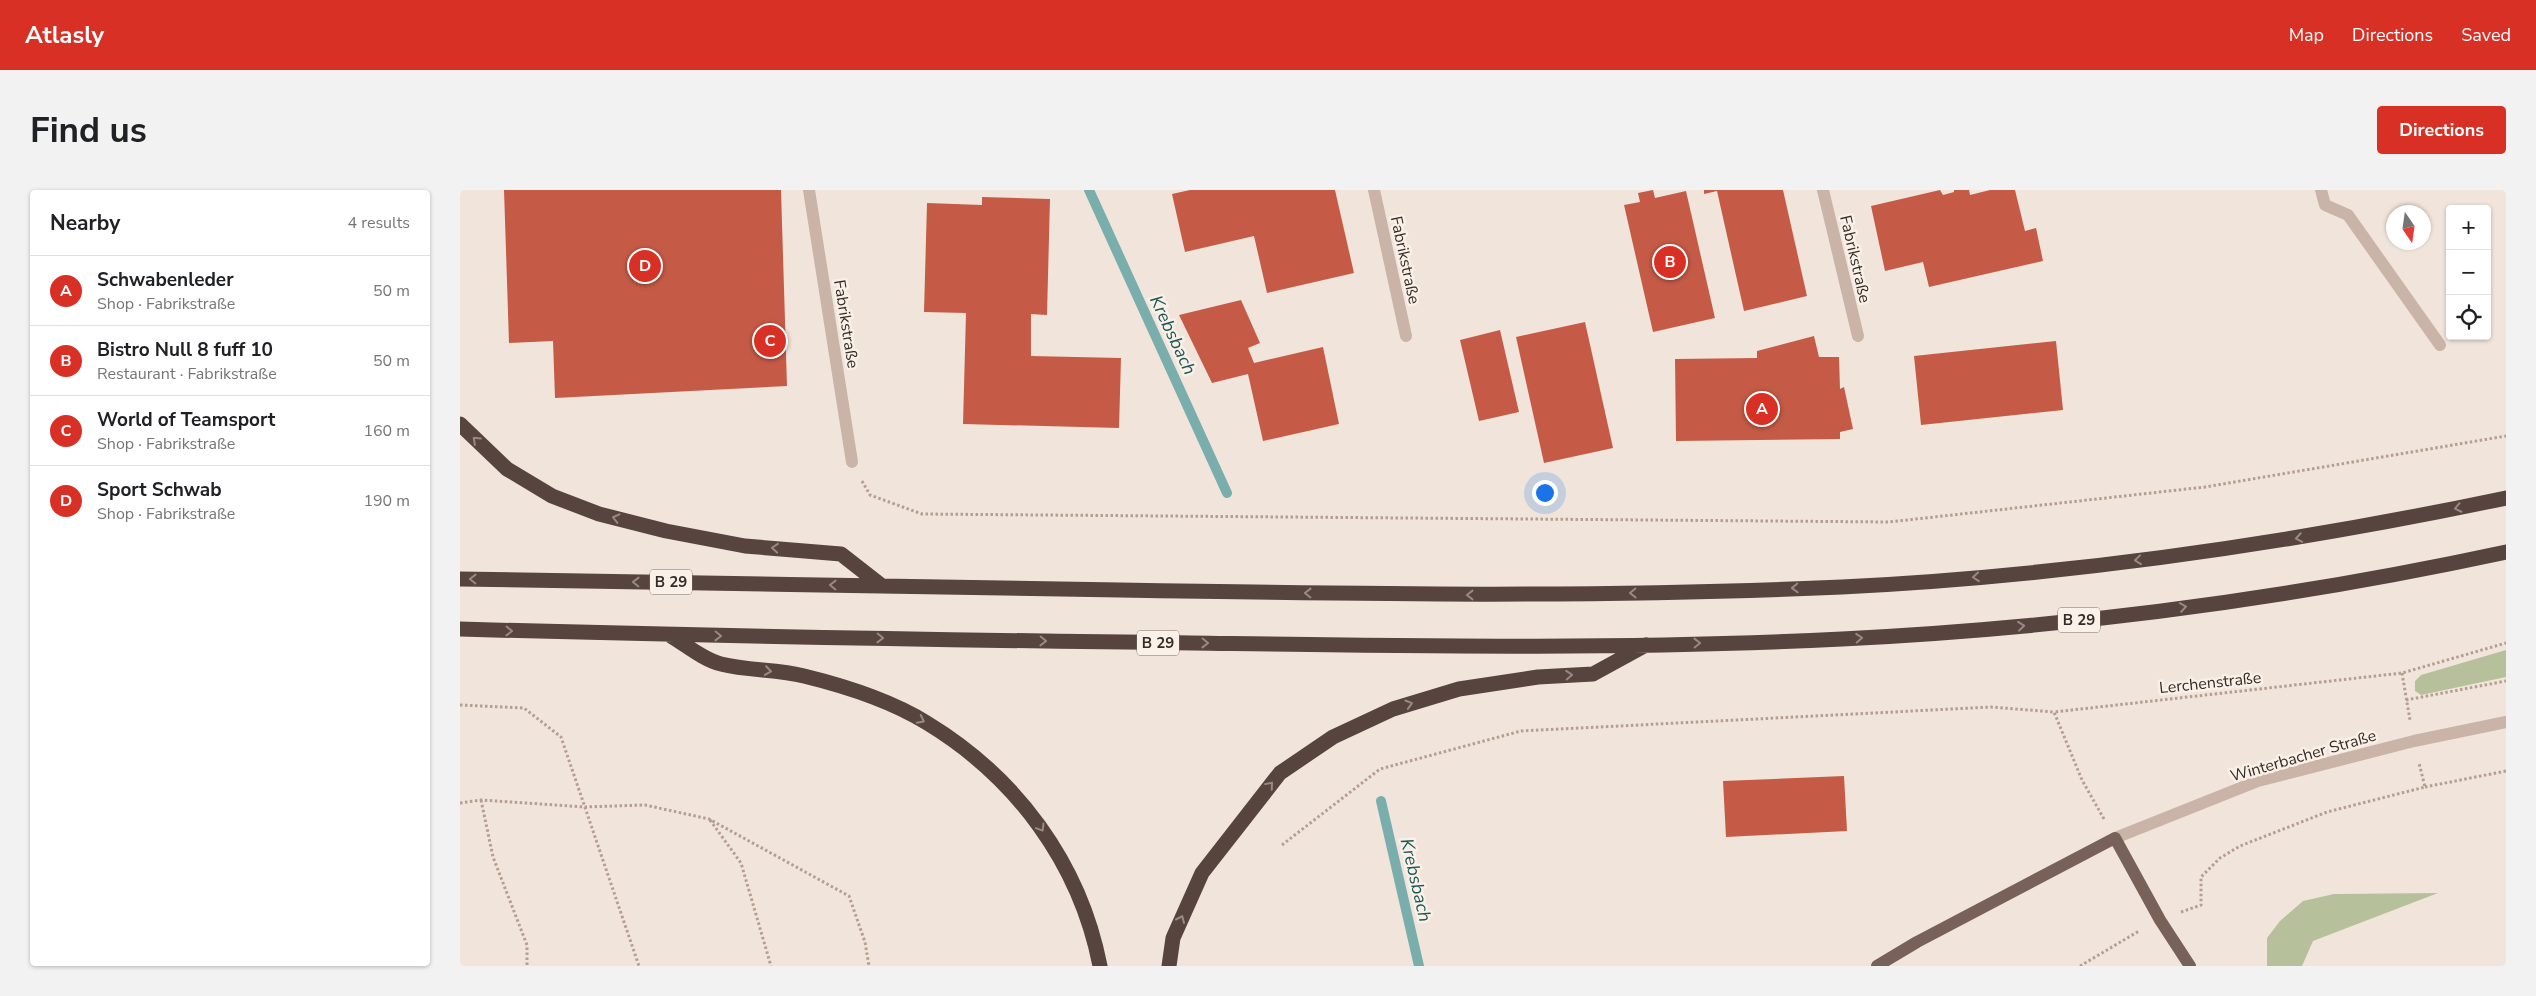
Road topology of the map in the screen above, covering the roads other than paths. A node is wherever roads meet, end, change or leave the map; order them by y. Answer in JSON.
{"nodes":[{"id":1,"x":809,"y":190,"type":"edge"},
{"id":2,"x":1374,"y":190,"type":"edge"},
{"id":3,"x":1823,"y":190,"type":"edge"},
{"id":4,"x":2321,"y":190,"type":"edge"},
{"id":5,"x":1406,"y":336,"type":"dead end"},
{"id":6,"x":1858,"y":336,"type":"dead end"},
{"id":7,"x":2440,"y":345,"type":"dead end"},
{"id":8,"x":460,"y":424,"type":"edge"},
{"id":9,"x":852,"y":462,"type":"road end"},
{"id":10,"x":2506,"y":498,"type":"edge"},
{"id":11,"x":2506,"y":552,"type":"edge"},
{"id":12,"x":460,"y":579,"type":"edge"},
{"id":13,"x":882,"y":586,"type":"junction"},
{"id":14,"x":460,"y":630,"type":"edge"},
{"id":15,"x":669,"y":635,"type":"junction"},
{"id":16,"x":1648,"y":644,"type":"junction"},
{"id":17,"x":2506,"y":722,"type":"edge"},
{"id":18,"x":2115,"y":838,"type":"junction"},
{"id":19,"x":1100,"y":966,"type":"edge"},
{"id":20,"x":1169,"y":966,"type":"edge"},
{"id":21,"x":1877,"y":966,"type":"edge"},
{"id":22,"x":2190,"y":966,"type":"edge"}],
"edges":[{"from":1,"to":9,"type":"street","name":"Fabrikstraße"},
{"from":2,"to":5,"type":"street","name":"Fabrikstraße"},
{"from":3,"to":6,"type":"street","name":"Fabrikstraße"},
{"from":4,"to":7,"type":"street"},
{"from":13,"to":8,"type":"highway","one_way":true},
{"from":10,"to":13,"type":"highway","number":"B 29","one_way":true},
{"from":16,"to":11,"type":"highway","number":"B 29","one_way":true},
{"from":13,"to":12,"type":"highway","number":"B 29","one_way":true},
{"from":14,"to":15,"type":"highway","number":"B 29","one_way":true},
{"from":15,"to":16,"type":"highway","number":"B 29","one_way":true},
{"from":15,"to":19,"type":"highway","one_way":true},
{"from":20,"to":16,"type":"highway","one_way":true},
{"from":17,"to":18,"type":"street","name":"Winterbacher Straße"},
{"from":18,"to":21,"type":"main road"},
{"from":18,"to":22,"type":"main road"}]}
